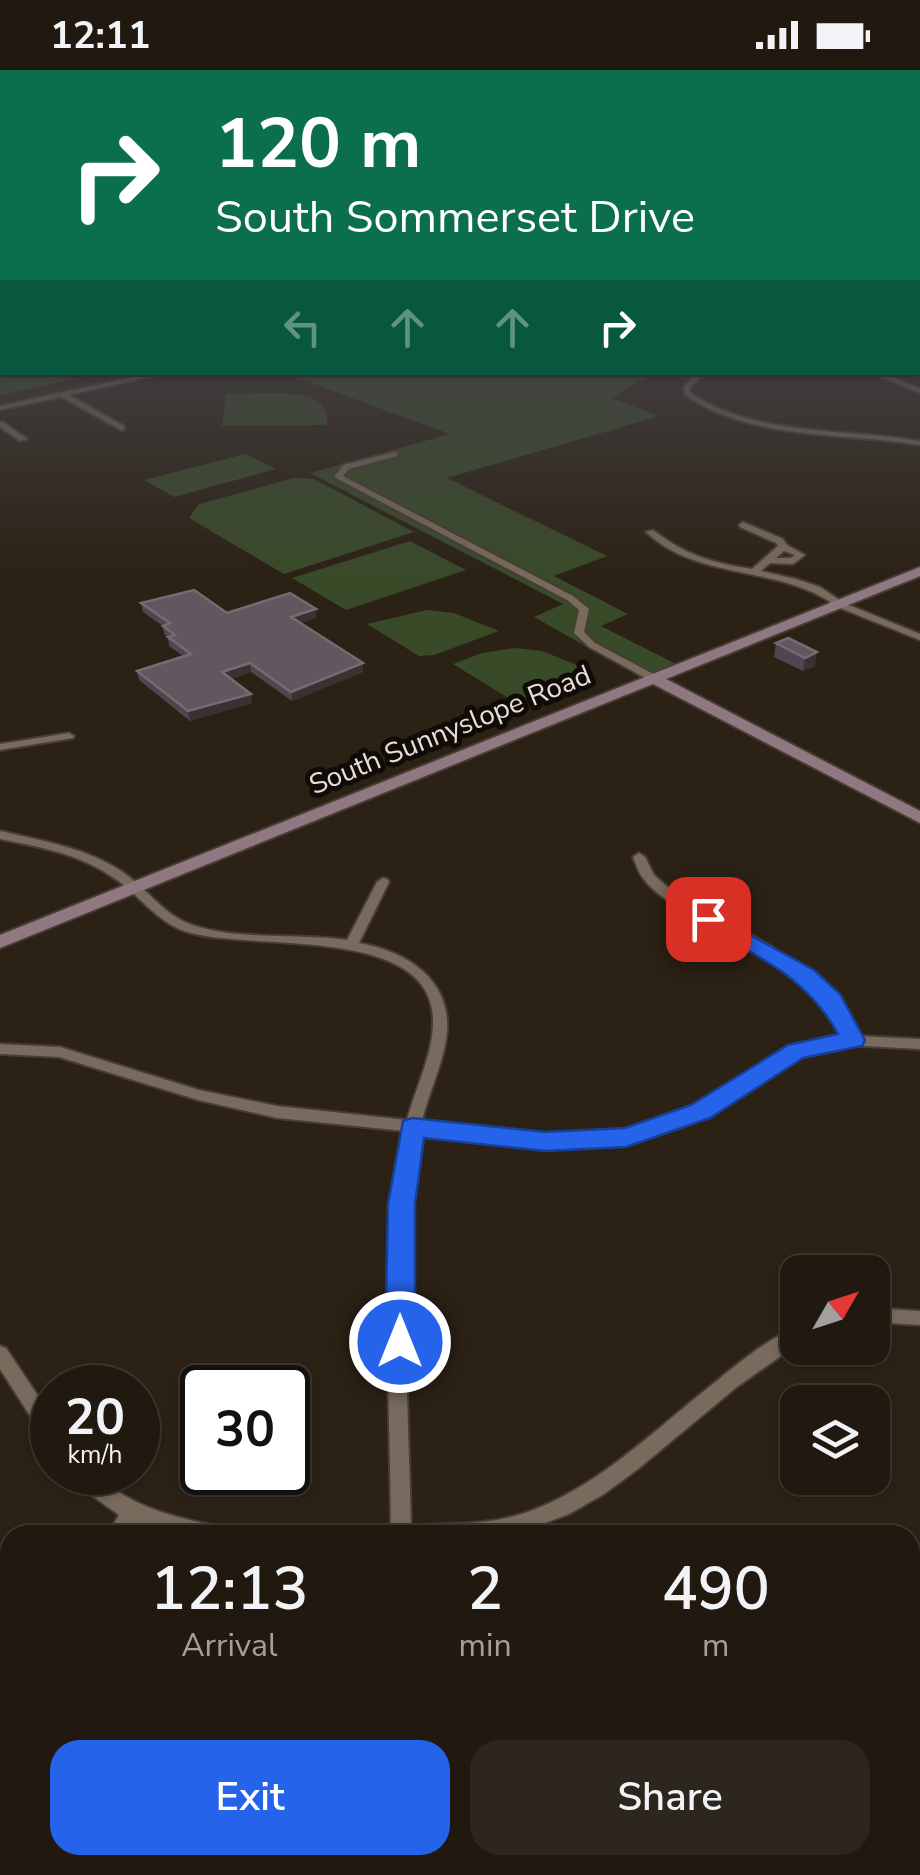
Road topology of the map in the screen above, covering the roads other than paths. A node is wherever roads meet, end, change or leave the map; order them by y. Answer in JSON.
{"nodes":[{"id":1,"x":87,"y":409,"type":"edge"},
{"id":2,"x":717,"y":409,"type":"edge"},
{"id":3,"x":0,"y":424,"type":"edge"},
{"id":4,"x":120,"y":428,"type":"dead end"},
{"id":5,"x":23,"y":439,"type":"dead end"},
{"id":6,"x":920,"y":443,"type":"edge"},
{"id":7,"x":394,"y":454,"type":"dead end"},
{"id":8,"x":743,"y":525,"type":"dead end"},
{"id":9,"x":650,"y":532,"type":"dead end"},
{"id":10,"x":783,"y":546,"type":"junction"},
{"id":11,"x":769,"y":560,"type":"junction"},
{"id":12,"x":920,"y":571,"type":"edge"},
{"id":13,"x":754,"y":573,"type":"junction"},
{"id":14,"x":839,"y":604,"type":"junction"},
{"id":15,"x":920,"y":637,"type":"edge"},
{"id":16,"x":653,"y":678,"type":"junction"},
{"id":17,"x":69,"y":736,"type":"dead end"},
{"id":18,"x":0,"y":748,"type":"edge"},
{"id":19,"x":920,"y":818,"type":"edge"},
{"id":20,"x":8,"y":837,"type":"edge"},
{"id":21,"x":0,"y":850,"type":"edge"},
{"id":22,"x":639,"y":857,"type":"dead end"},
{"id":23,"x":383,"y":882,"type":"dead end"},
{"id":24,"x":133,"y":888,"type":"junction"},
{"id":25,"x":0,"y":942,"type":"edge"},
{"id":26,"x":350,"y":947,"type":"junction"},
{"id":27,"x":853,"y":1040,"type":"junction"},
{"id":28,"x":920,"y":1044,"type":"edge"},
{"id":29,"x":0,"y":1049,"type":"edge"},
{"id":30,"x":412,"y":1127,"type":"junction"},
{"id":31,"x":890,"y":1316,"type":"edge"},
{"id":32,"x":920,"y":1318,"type":"edge"},
{"id":33,"x":780,"y":1347,"type":"edge"},
{"id":34,"x":0,"y":1354,"type":"edge"},
{"id":35,"x":30,"y":1400,"type":"edge"},
{"id":36,"x":104,"y":1495,"type":"edge"},
{"id":37,"x":133,"y":1512,"type":"junction"},
{"id":38,"x":125,"y":1525,"type":"edge"},
{"id":39,"x":169,"y":1525,"type":"edge"},
{"id":40,"x":399,"y":1525,"type":"edge"},
{"id":41,"x":511,"y":1525,"type":"edge"}],
"edges":[{"from":1,"to":4,"type":"street"},
{"from":2,"to":6,"type":"street"},
{"from":3,"to":5,"type":"street"},
{"from":7,"to":16,"type":"street"},
{"from":8,"to":10,"type":"street"},
{"from":9,"to":13,"type":"street"},
{"from":10,"to":11,"type":"street"},
{"from":10,"to":11,"type":"street"},
{"from":11,"to":13,"type":"street"},
{"from":12,"to":14,"type":"street","name":"South Sunnyslope Road"},
{"from":13,"to":14,"type":"street"},
{"from":14,"to":15,"type":"street"},
{"from":14,"to":16,"type":"street","name":"South Sunnyslope Road"},
{"from":16,"to":19,"type":"street"},
{"from":16,"to":24,"type":"street","name":"South Sunnyslope Road"},
{"from":17,"to":18,"type":"street"},
{"from":20,"to":21,"type":"street"},
{"from":20,"to":24,"type":"street"},
{"from":22,"to":27,"type":"street"},
{"from":23,"to":26,"type":"street"},
{"from":24,"to":25,"type":"street","name":"South Sunnyslope Road"},
{"from":24,"to":26,"type":"street"},
{"from":26,"to":30,"type":"street"},
{"from":27,"to":28,"type":"street"},
{"from":27,"to":30,"type":"street"},
{"from":29,"to":30,"type":"street"},
{"from":30,"to":40,"type":"street"},
{"from":31,"to":32,"type":"street"},
{"from":33,"to":41,"type":"street"},
{"from":34,"to":35,"type":"street"},
{"from":36,"to":37,"type":"street"},
{"from":37,"to":38,"type":"street"},
{"from":37,"to":39,"type":"street"}]}
